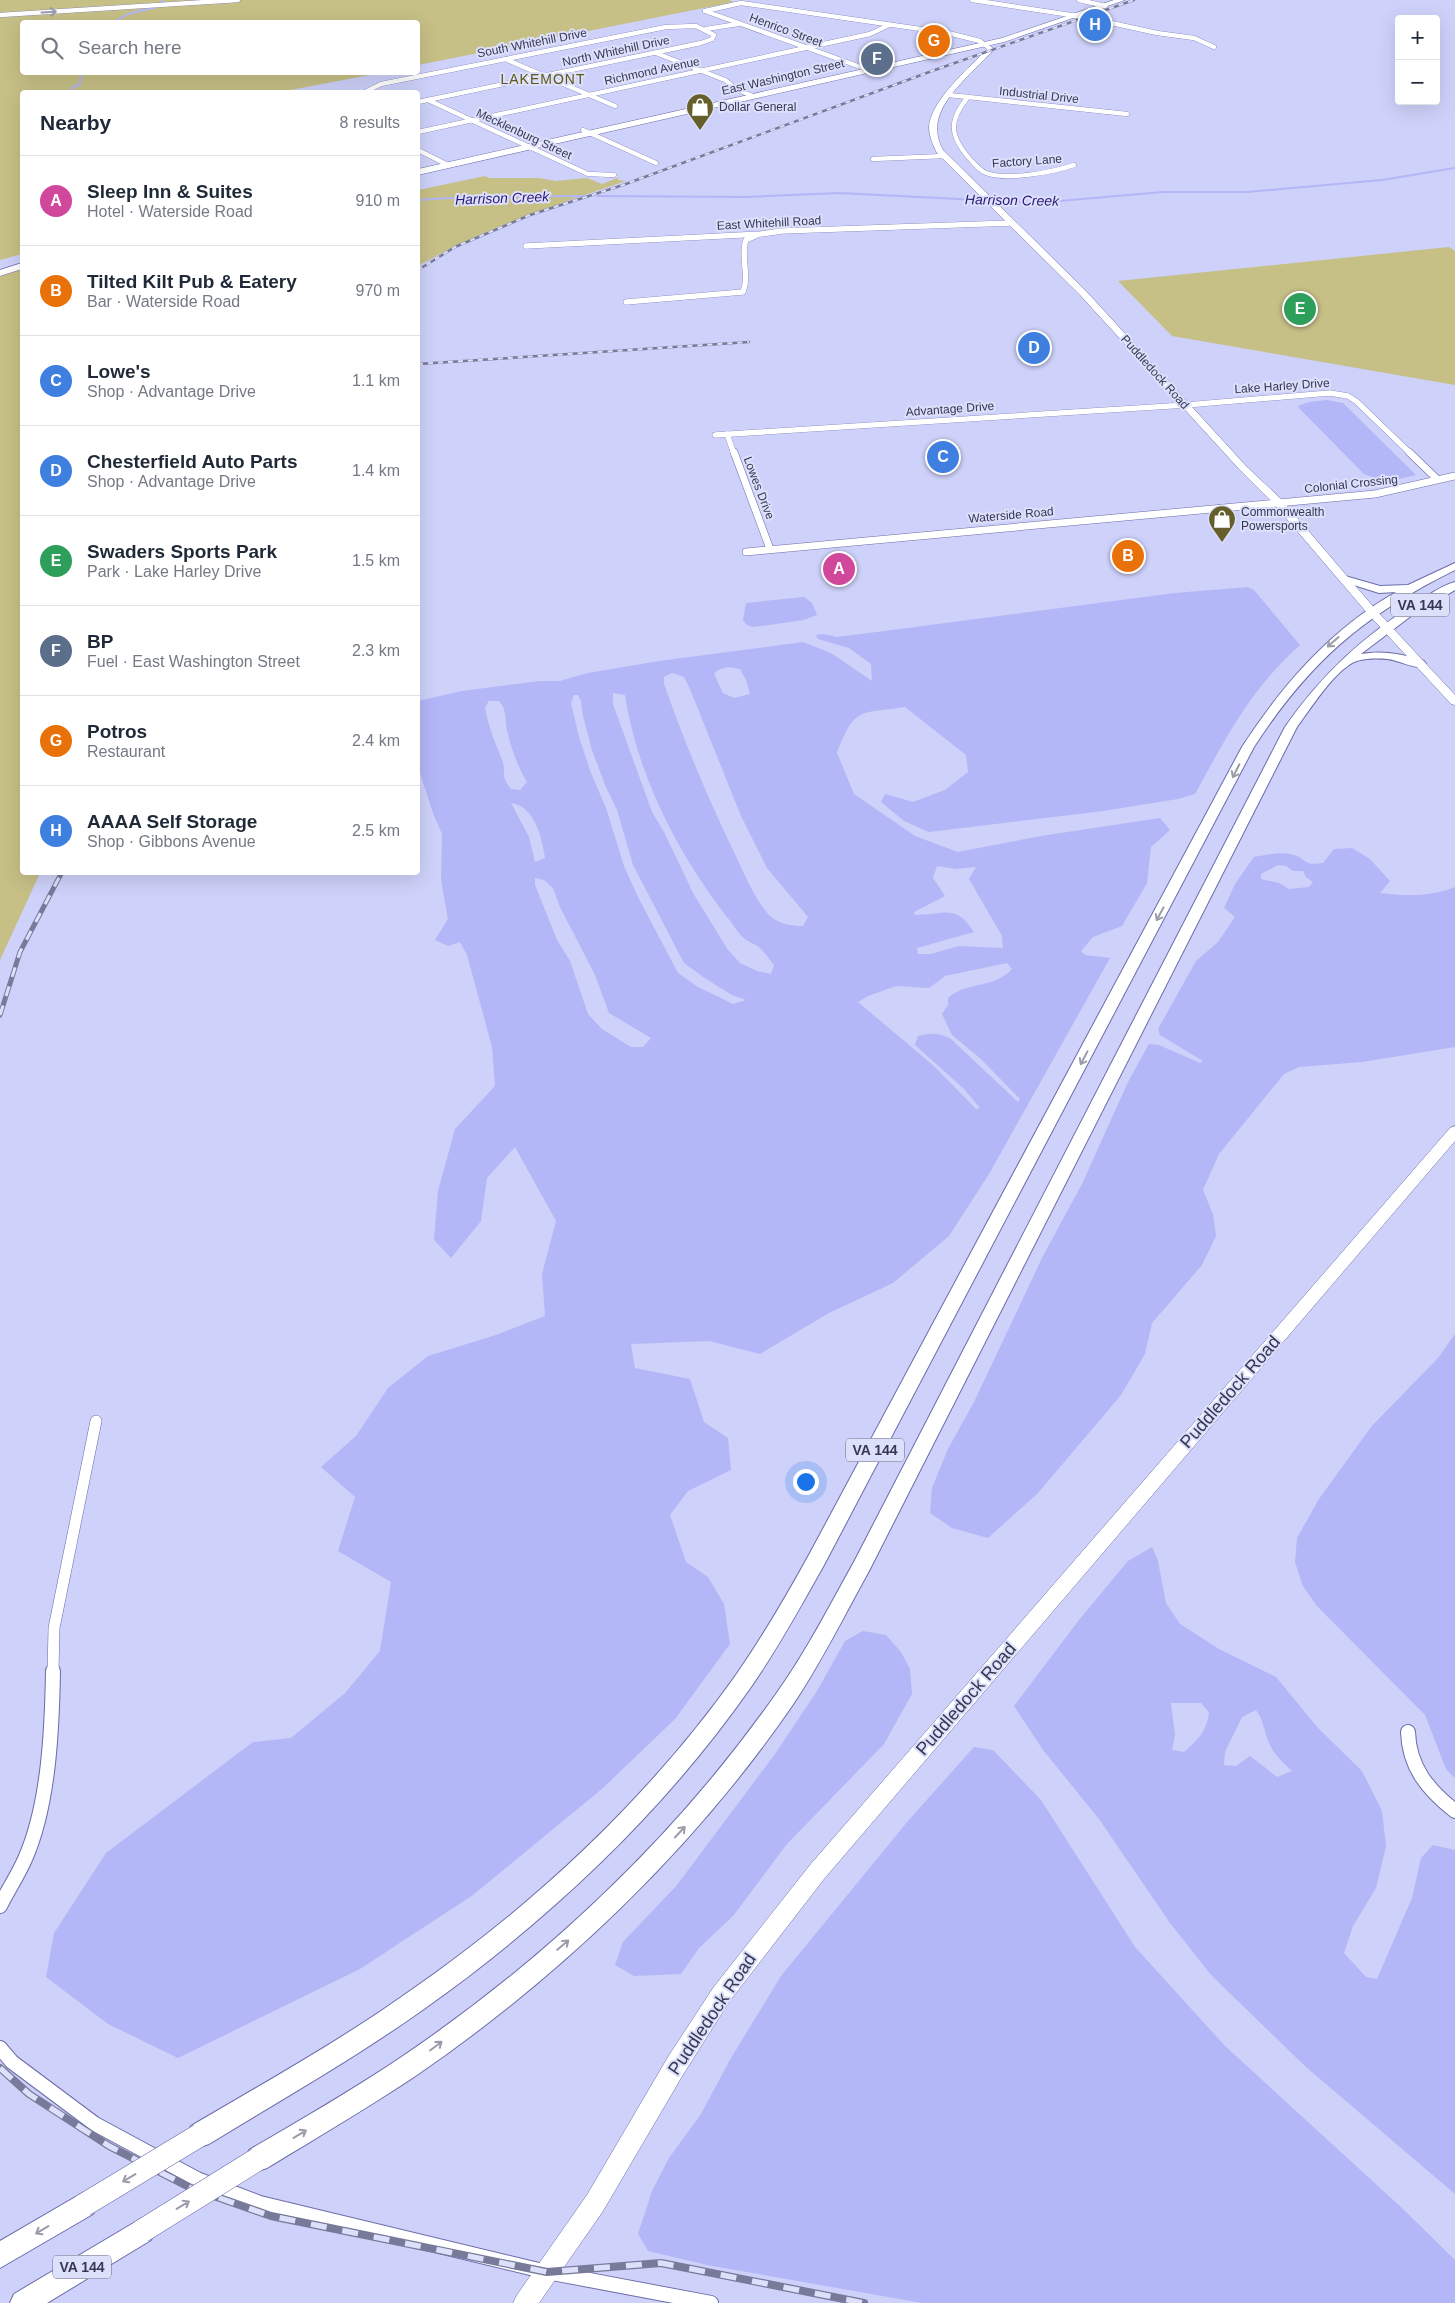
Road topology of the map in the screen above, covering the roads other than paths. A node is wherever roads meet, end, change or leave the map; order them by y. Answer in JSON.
{"nodes":[{"id":1,"x":238,"y":0,"type":"edge"},
{"id":2,"x":972,"y":0,"type":"edge"},
{"id":3,"x":1079,"y":0,"type":"edge"},
{"id":4,"x":1121,"y":0,"type":"edge"},
{"id":5,"x":1103,"y":3,"type":"edge"},
{"id":6,"x":1067,"y":14,"type":"junction"},
{"id":7,"x":0,"y":15,"type":"edge"},
{"id":8,"x":1077,"y":16,"type":"junction"},
{"id":9,"x":739,"y":24,"type":"junction"},
{"id":10,"x":889,"y":25,"type":"junction"},
{"id":11,"x":706,"y":29,"type":"junction"},
{"id":12,"x":983,"y":43,"type":"junction"},
{"id":13,"x":1214,"y":47,"type":"dead end"},
{"id":14,"x":806,"y":48,"type":"junction"},
{"id":15,"x":655,"y":53,"type":"junction"},
{"id":16,"x":505,"y":59,"type":"junction"},
{"id":17,"x":865,"y":69,"type":"junction"},
{"id":18,"x":701,"y":71,"type":"junction"},
{"id":19,"x":544,"y":76,"type":"junction"},
{"id":20,"x":368,"y":90,"type":"edge"},
{"id":21,"x":590,"y":94,"type":"junction"},
{"id":22,"x":749,"y":95,"type":"junction"},
{"id":23,"x":949,"y":95,"type":"junction"},
{"id":24,"x":968,"y":97,"type":"junction"},
{"id":25,"x":428,"y":100,"type":"junction"},
{"id":26,"x":420,"y":102,"type":"edge"},
{"id":27,"x":616,"y":106,"type":"dead end"},
{"id":28,"x":1128,"y":114,"type":"dead end"},
{"id":29,"x":471,"y":120,"type":"junction"},
{"id":30,"x":420,"y":132,"type":"edge"},
{"id":31,"x":586,"y":132,"type":"junction"},
{"id":32,"x":525,"y":145,"type":"junction"},
{"id":33,"x":420,"y":151,"type":"edge"},
{"id":34,"x":944,"y":156,"type":"junction"},
{"id":35,"x":873,"y":159,"type":"dead end"},
{"id":36,"x":656,"y":163,"type":"dead end"},
{"id":37,"x":445,"y":164,"type":"junction"},
{"id":38,"x":1074,"y":165,"type":"dead end"},
{"id":39,"x":420,"y":167,"type":"edge"},
{"id":40,"x":420,"y":171,"type":"edge"},
{"id":41,"x":614,"y":175,"type":"dead end"},
{"id":42,"x":1012,"y":223,"type":"junction"},
{"id":43,"x":761,"y":234,"type":"junction"},
{"id":44,"x":526,"y":246,"type":"dead end"},
{"id":45,"x":20,"y":257,"type":"edge"},
{"id":46,"x":0,"y":262,"type":"edge"},
{"id":47,"x":20,"y":263,"type":"edge"},
{"id":48,"x":20,"y":267,"type":"edge"},
{"id":49,"x":0,"y":268,"type":"edge"},
{"id":50,"x":0,"y":273,"type":"edge"},
{"id":51,"x":626,"y":302,"type":"dead end"},
{"id":52,"x":1186,"y":405,"type":"junction"},
{"id":53,"x":727,"y":434,"type":"junction"},
{"id":54,"x":715,"y":435,"type":"dead end"},
{"id":55,"x":1455,"y":476,"type":"edge"},
{"id":56,"x":1437,"y":479,"type":"junction"},
{"id":57,"x":1278,"y":502,"type":"junction"},
{"id":58,"x":770,"y":549,"type":"junction"},
{"id":59,"x":746,"y":552,"type":"dead end"},
{"id":60,"x":1455,"y":566,"type":"edge"},
{"id":61,"x":1345,"y":579,"type":"junction"},
{"id":62,"x":1455,"y":585,"type":"edge"},
{"id":63,"x":1416,"y":586,"type":"junction"},
{"id":64,"x":1372,"y":612,"type":"junction"},
{"id":65,"x":1385,"y":627,"type":"junction"},
{"id":66,"x":1345,"y":662,"type":"junction"},
{"id":67,"x":1420,"y":664,"type":"junction"},
{"id":68,"x":1455,"y":702,"type":"edge"},
{"id":69,"x":1455,"y":1131,"type":"edge"},
{"id":70,"x":96,"y":1421,"type":"dead end"},
{"id":71,"x":1408,"y":1732,"type":"dead end"},
{"id":72,"x":1455,"y":1811,"type":"edge"},
{"id":73,"x":0,"y":1906,"type":"edge"},
{"id":74,"x":0,"y":2048,"type":"edge"},
{"id":75,"x":0,"y":2255,"type":"edge"},
{"id":76,"x":547,"y":2272,"type":"junction"},
{"id":77,"x":23,"y":2303,"type":"edge"},
{"id":78,"x":525,"y":2303,"type":"edge"},
{"id":79,"x":711,"y":2303,"type":"edge"}],
"edges":[{"from":7,"to":1,"type":"street","one_way":true},
{"from":2,"to":6,"type":"street"},
{"from":3,"to":5,"type":"street"},
{"from":4,"to":5,"type":"highway","name":"East Washington Street"},
{"from":5,"to":6,"type":"highway","name":"East Washington Street"},
{"from":5,"to":8,"type":"highway","name":"East Washington Street"},
{"from":6,"to":8,"type":"street"},
{"from":6,"to":12,"type":"highway","name":"East Washington Street"},
{"from":8,"to":12,"type":"highway","name":"East Washington Street"},
{"from":8,"to":13,"type":"street"},
{"from":9,"to":10,"type":"street","name":"Henrico Street"},
{"from":9,"to":11,"type":"street"},
{"from":9,"to":14,"type":"street","name":"Henrico Street"},
{"from":10,"to":12,"type":"street"},
{"from":10,"to":14,"type":"street","name":"Richmond Avenue"},
{"from":11,"to":15,"type":"street","name":"North Whitehill Drive"},
{"from":11,"to":16,"type":"street","name":"South Whitehill Drive"},
{"from":12,"to":17,"type":"highway","name":"East Washington Street"},
{"from":12,"to":23,"type":"main road","name":"Puddledock Road"},
{"from":14,"to":17,"type":"street","name":"Henrico Street"},
{"from":14,"to":18,"type":"street","name":"Richmond Avenue"},
{"from":15,"to":18,"type":"street"},
{"from":15,"to":19,"type":"street","name":"North Whitehill Drive"},
{"from":16,"to":19,"type":"street"},
{"from":16,"to":20,"type":"street","name":"South Whitehill Drive"},
{"from":17,"to":22,"type":"highway","name":"East Washington Street"},
{"from":18,"to":21,"type":"street","name":"Richmond Avenue"},
{"from":18,"to":22,"type":"street"},
{"from":19,"to":21,"type":"street"},
{"from":19,"to":25,"type":"street","name":"North Whitehill Drive"},
{"from":21,"to":27,"type":"street"},
{"from":21,"to":29,"type":"street","name":"Richmond Avenue"},
{"from":22,"to":31,"type":"highway","name":"East Washington Street"},
{"from":23,"to":24,"type":"street","name":"Industrial Drive"},
{"from":23,"to":34,"type":"main road","name":"Puddledock Road"},
{"from":24,"to":28,"type":"street","name":"Industrial Drive"},
{"from":24,"to":38,"type":"street","name":"Factory Lane"},
{"from":25,"to":26,"type":"street","name":"North Whitehill Drive"},
{"from":25,"to":29,"type":"street","name":"Mecklenburg Street"},
{"from":29,"to":30,"type":"street","name":"Richmond Avenue"},
{"from":29,"to":32,"type":"street","name":"Mecklenburg Street"},
{"from":31,"to":32,"type":"highway","name":"East Washington Street"},
{"from":31,"to":36,"type":"street"},
{"from":32,"to":37,"type":"highway","name":"East Washington Street"},
{"from":32,"to":41,"type":"street","name":"Mecklenburg Street"},
{"from":33,"to":37,"type":"street"},
{"from":34,"to":35,"type":"street"},
{"from":34,"to":42,"type":"main road","name":"Puddledock Road"},
{"from":37,"to":39,"type":"highway","name":"East Washington Street"},
{"from":37,"to":40,"type":"highway","name":"East Washington Street"},
{"from":42,"to":43,"type":"street","name":"East Whitehill Road"},
{"from":42,"to":52,"type":"main road","name":"Puddledock Road"},
{"from":43,"to":44,"type":"street","name":"East Whitehill Road"},
{"from":43,"to":51,"type":"street"},
{"from":45,"to":46,"type":"highway"},
{"from":47,"to":49,"type":"highway"},
{"from":48,"to":50,"type":"highway"},
{"from":52,"to":53,"type":"street","name":"Advantage Drive"},
{"from":52,"to":56,"type":"street","name":"Lake Harley Drive"},
{"from":52,"to":57,"type":"main road","name":"Puddledock Road"},
{"from":53,"to":54,"type":"street","name":"Advantage Drive"},
{"from":53,"to":58,"type":"street","name":"Lowes Drive"},
{"from":55,"to":56,"type":"street","name":"Colonial Crossing"},
{"from":56,"to":57,"type":"street","name":"Colonial Crossing"},
{"from":57,"to":58,"type":"street","name":"Waterside Road"},
{"from":57,"to":61,"type":"main road","name":"Puddledock Road"},
{"from":58,"to":59,"type":"street","name":"Waterside Road"},
{"from":60,"to":63,"type":"main road","number":"VA 144"},
{"from":61,"to":63,"type":"main road"},
{"from":61,"to":64,"type":"main road","name":"Puddledock Road"},
{"from":62,"to":65,"type":"main road","number":"VA 144"},
{"from":63,"to":64,"type":"main road","number":"VA 144"},
{"from":64,"to":65,"type":"main road","name":"Puddledock Road"},
{"from":64,"to":75,"type":"main road","number":"VA 144","one_way":true,"bridge":true},
{"from":65,"to":66,"type":"main road","number":"VA 144"},
{"from":65,"to":67,"type":"main road","name":"Puddledock Road"},
{"from":66,"to":67,"type":"main road"},
{"from":77,"to":66,"type":"main road","number":"VA 144","one_way":true,"bridge":true},
{"from":67,"to":68,"type":"main road","name":"Puddledock Road"},
{"from":69,"to":76,"type":"main road","name":"Puddledock Road"},
{"from":70,"to":73,"type":"street"},
{"from":71,"to":72,"type":"street"},
{"from":74,"to":76,"type":"street"},
{"from":76,"to":78,"type":"main road","name":"Puddledock Road"},
{"from":76,"to":79,"type":"street"}]}
